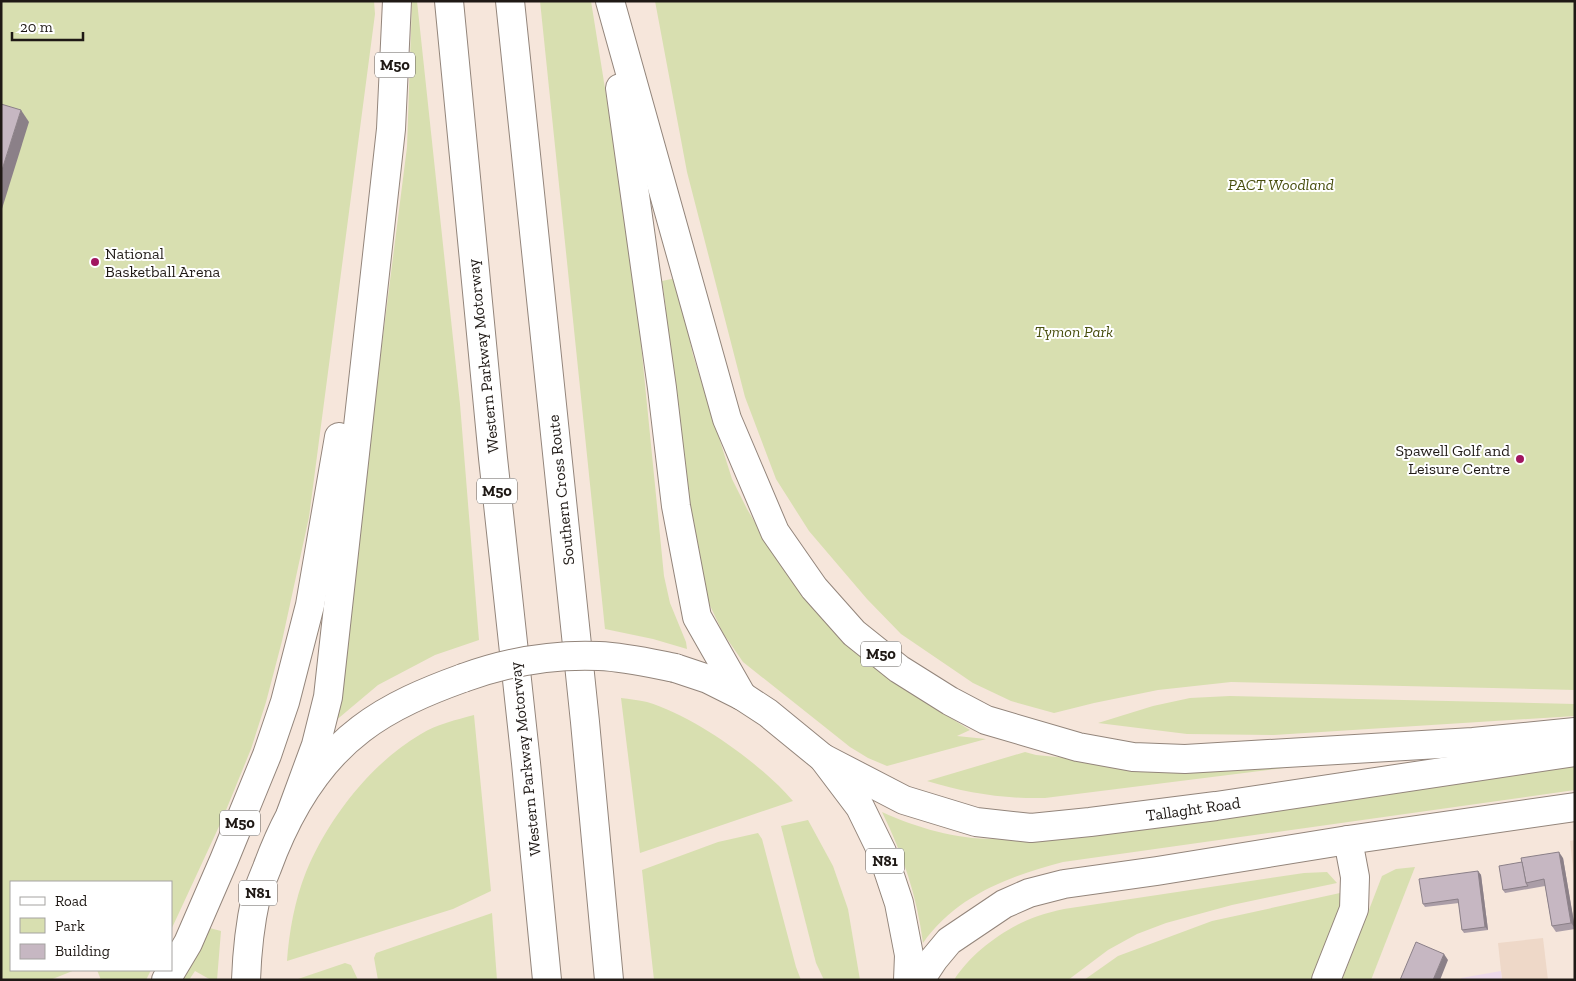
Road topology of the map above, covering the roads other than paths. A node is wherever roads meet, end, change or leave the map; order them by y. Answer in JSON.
{"nodes":[{"id":1,"x":397,"y":1,"type":"edge"},
{"id":2,"x":449,"y":1,"type":"edge"},
{"id":3,"x":510,"y":1,"type":"edge"},
{"id":4,"x":609,"y":1,"type":"edge"},
{"id":5,"x":370,"y":321,"type":"junction"},
{"id":6,"x":742,"y":696,"type":"junction"},
{"id":7,"x":1575,"y":732,"type":"edge"},
{"id":8,"x":1575,"y":752,"type":"edge"},
{"id":9,"x":823,"y":758,"type":"junction"},
{"id":10,"x":1575,"y":807,"type":"edge"},
{"id":11,"x":291,"y":813,"type":"junction"},
{"id":12,"x":1348,"y":840,"type":"junction"},
{"id":13,"x":172,"y":970,"type":"edge"},
{"id":14,"x":246,"y":980,"type":"edge"},
{"id":15,"x":547,"y":980,"type":"edge"},
{"id":16,"x":609,"y":980,"type":"edge"},
{"id":17,"x":908,"y":980,"type":"edge"},
{"id":18,"x":920,"y":980,"type":"edge"},
{"id":19,"x":1326,"y":980,"type":"edge"}],
"edges":[{"from":1,"to":5,"type":"main road","number":"M50"},
{"from":2,"to":15,"type":"main road","name":"Western Parkway Motorway","number":"M50"},
{"from":3,"to":16,"type":"main road","name":"Southern Cross Route"},
{"from":4,"to":6,"type":"main road","number":"M50"},
{"from":4,"to":7,"type":"main road","number":"M50"},
{"from":5,"to":11,"type":"main road","number":"M50"},
{"from":5,"to":13,"type":"main road","number":"M50"},
{"from":6,"to":9,"type":"main road","number":"N81"},
{"from":6,"to":11,"type":"main road","number":"N81","bridge":true},
{"from":8,"to":9,"type":"main road","name":"Tallaght Road"},
{"from":9,"to":17,"type":"main road","number":"N81"},
{"from":10,"to":12,"type":"main road"},
{"from":11,"to":14,"type":"main road","number":"N81"},
{"from":12,"to":18,"type":"main road"},
{"from":12,"to":19,"type":"main road"}]}
